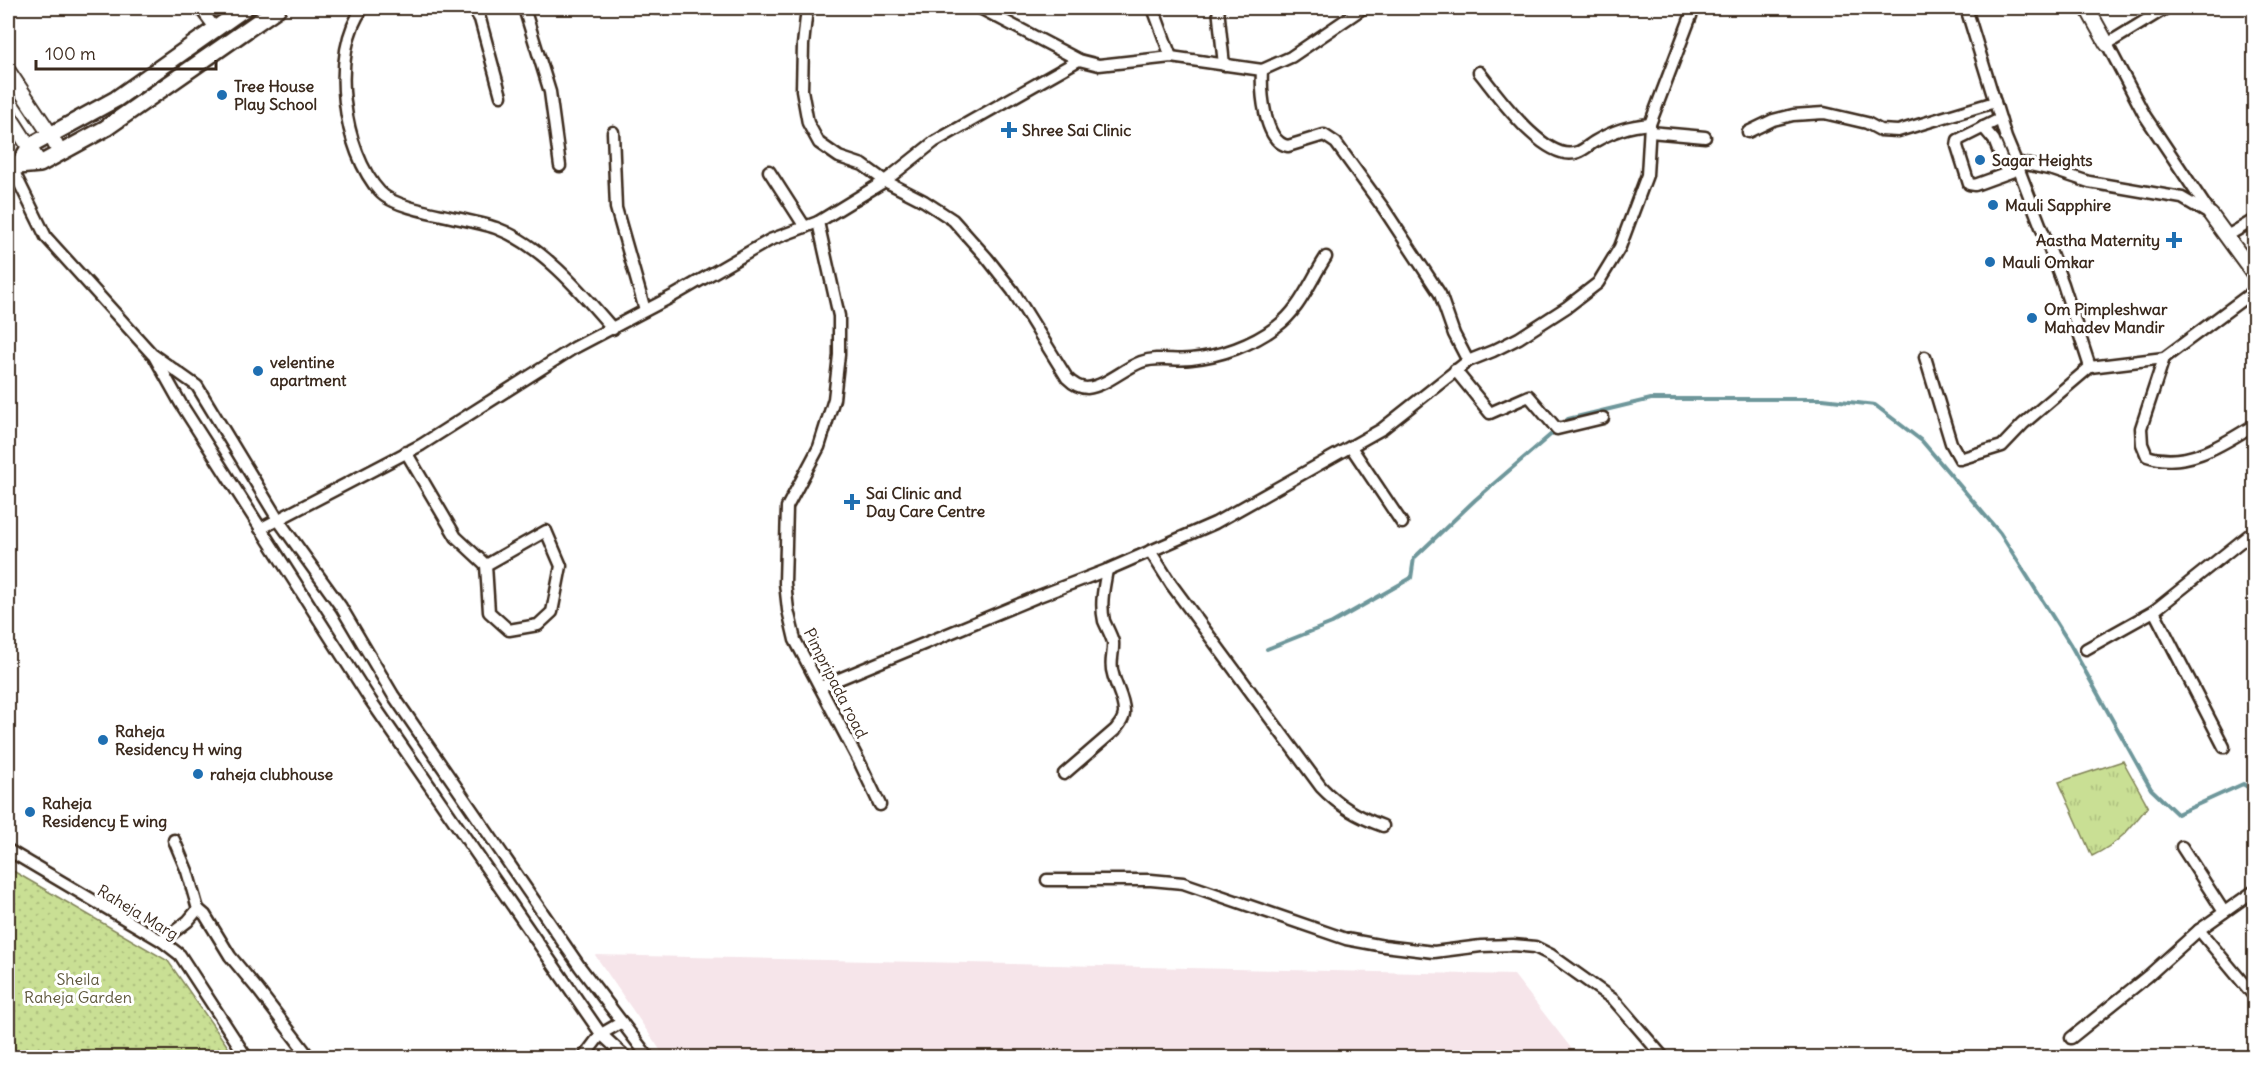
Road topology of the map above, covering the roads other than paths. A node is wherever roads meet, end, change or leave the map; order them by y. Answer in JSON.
{"nodes":[{"id":1,"x":200,"y":8,"type":"edge"},
{"id":2,"x":245,"y":8,"type":"edge"},
{"id":3,"x":278,"y":8,"type":"edge"},
{"id":4,"x":363,"y":8,"type":"edge"},
{"id":5,"x":473,"y":8,"type":"edge"},
{"id":6,"x":524,"y":8,"type":"edge"},
{"id":7,"x":655,"y":8,"type":"edge"},
{"id":8,"x":662,"y":8,"type":"edge"},
{"id":9,"x":807,"y":8,"type":"edge"},
{"id":10,"x":980,"y":8,"type":"edge"},
{"id":11,"x":1153,"y":8,"type":"edge"},
{"id":12,"x":1218,"y":8,"type":"edge"},
{"id":13,"x":1363,"y":8,"type":"edge"},
{"id":14,"x":1694,"y":8,"type":"edge"},
{"id":15,"x":1970,"y":8,"type":"edge"},
{"id":16,"x":2087,"y":8,"type":"edge"},
{"id":17,"x":2166,"y":8,"type":"edge"},
{"id":18,"x":215,"y":28,"type":"junction"},
{"id":19,"x":2107,"y":44,"type":"junction"},
{"id":20,"x":1171,"y":57,"type":"junction"},
{"id":21,"x":1079,"y":60,"type":"junction"},
{"id":22,"x":1224,"y":65,"type":"junction"},
{"id":23,"x":1263,"y":70,"type":"junction"},
{"id":24,"x":8,"y":71,"type":"edge"},
{"id":25,"x":1479,"y":72,"type":"dead end"},
{"id":26,"x":501,"y":96,"type":"dead end"},
{"id":27,"x":1995,"y":102,"type":"junction"},
{"id":28,"x":8,"y":114,"type":"edge"},
{"id":29,"x":2000,"y":119,"type":"junction"},
{"id":30,"x":1983,"y":127,"type":"junction"},
{"id":31,"x":1650,"y":128,"type":"junction"},
{"id":32,"x":613,"y":132,"type":"dead end"},
{"id":33,"x":1748,"y":132,"type":"dead end"},
{"id":34,"x":50,"y":134,"type":"junction"},
{"id":35,"x":1705,"y":138,"type":"dead end"},
{"id":36,"x":30,"y":146,"type":"junction"},
{"id":37,"x":60,"y":153,"type":"junction"},
{"id":38,"x":40,"y":164,"type":"junction"},
{"id":39,"x":560,"y":166,"type":"dead end"},
{"id":40,"x":2018,"y":166,"type":"junction"},
{"id":41,"x":13,"y":170,"type":"edge"},
{"id":42,"x":769,"y":171,"type":"dead end"},
{"id":43,"x":2007,"y":173,"type":"junction"},
{"id":44,"x":885,"y":181,"type":"junction"},
{"id":45,"x":2211,"y":216,"type":"junction"},
{"id":46,"x":2254,"y":220,"type":"edge"},
{"id":47,"x":818,"y":222,"type":"junction"},
{"id":48,"x":805,"y":227,"type":"junction"},
{"id":49,"x":2227,"y":236,"type":"junction"},
{"id":50,"x":1326,"y":257,"type":"dead end"},
{"id":51,"x":2254,"y":274,"type":"edge"},
{"id":52,"x":2254,"y":291,"type":"edge"},
{"id":53,"x":645,"y":310,"type":"junction"},
{"id":54,"x":613,"y":329,"type":"junction"},
{"id":55,"x":152,"y":354,"type":"junction"},
{"id":56,"x":1925,"y":357,"type":"dead end"},
{"id":57,"x":2164,"y":358,"type":"junction"},
{"id":58,"x":1468,"y":361,"type":"junction"},
{"id":59,"x":2090,"y":367,"type":"junction"},
{"id":60,"x":1455,"y":370,"type":"junction"},
{"id":61,"x":1603,"y":418,"type":"dead end"},
{"id":62,"x":2254,"y":425,"type":"edge"},
{"id":63,"x":1351,"y":447,"type":"junction"},
{"id":64,"x":406,"y":452,"type":"junction"},
{"id":65,"x":279,"y":521,"type":"junction"},
{"id":66,"x":1402,"y":523,"type":"dead end"},
{"id":67,"x":260,"y":530,"type":"junction"},
{"id":68,"x":2254,"y":531,"type":"edge"},
{"id":69,"x":1150,"y":551,"type":"junction"},
{"id":70,"x":486,"y":564,"type":"junction"},
{"id":71,"x":1107,"y":570,"type":"junction"},
{"id":72,"x":2154,"y":611,"type":"junction"},
{"id":73,"x":2086,"y":649,"type":"dead end"},
{"id":74,"x":820,"y":687,"type":"junction"},
{"id":75,"x":2224,"y":747,"type":"dead end"},
{"id":76,"x":1064,"y":774,"type":"dead end"},
{"id":77,"x":880,"y":805,"type":"dead end"},
{"id":78,"x":1383,"y":826,"type":"dead end"},
{"id":79,"x":174,"y":840,"type":"dead end"},
{"id":80,"x":2182,"y":847,"type":"dead end"},
{"id":81,"x":8,"y":850,"type":"edge"},
{"id":82,"x":1047,"y":880,"type":"dead end"},
{"id":83,"x":2254,"y":891,"type":"edge"},
{"id":84,"x":198,"y":909,"type":"junction"},
{"id":85,"x":2224,"y":912,"type":"junction"},
{"id":86,"x":2199,"y":930,"type":"junction"},
{"id":87,"x":162,"y":941,"type":"junction"},
{"id":88,"x":2254,"y":996,"type":"edge"},
{"id":89,"x":622,"y":1022,"type":"junction"},
{"id":90,"x":601,"y":1034,"type":"junction"},
{"id":91,"x":2071,"y":1038,"type":"dead end"},
{"id":92,"x":246,"y":1058,"type":"edge"},
{"id":93,"x":310,"y":1058,"type":"edge"},
{"id":94,"x":583,"y":1058,"type":"edge"},
{"id":95,"x":627,"y":1058,"type":"edge"},
{"id":96,"x":649,"y":1058,"type":"edge"},
{"id":97,"x":1664,"y":1058,"type":"edge"}],
"edges":[{"from":1,"to":18,"type":"street"},
{"from":2,"to":18,"type":"main road"},
{"from":3,"to":37,"type":"main road"},
{"from":4,"to":54,"type":"street"},
{"from":5,"to":26,"type":"street"},
{"from":6,"to":39,"type":"street"},
{"from":7,"to":8,"type":"street"},
{"from":9,"to":44,"type":"street"},
{"from":10,"to":21,"type":"street"},
{"from":11,"to":20,"type":"street"},
{"from":12,"to":22,"type":"street"},
{"from":13,"to":23,"type":"street"},
{"from":14,"to":31,"type":"street"},
{"from":15,"to":27,"type":"street"},
{"from":16,"to":19,"type":"street"},
{"from":17,"to":19,"type":"street"},
{"from":18,"to":34,"type":"main road"},
{"from":19,"to":45,"type":"street"},
{"from":20,"to":21,"type":"street"},
{"from":20,"to":22,"type":"street"},
{"from":21,"to":44,"type":"street"},
{"from":22,"to":23,"type":"street"},
{"from":23,"to":58,"type":"street"},
{"from":24,"to":34,"type":"street"},
{"from":25,"to":31,"type":"street"},
{"from":27,"to":29,"type":"street"},
{"from":27,"to":33,"type":"street"},
{"from":28,"to":36,"type":"street"},
{"from":29,"to":30,"type":"street"},
{"from":29,"to":40,"type":"street"},
{"from":30,"to":43,"type":"street"},
{"from":30,"to":43,"type":"street"},
{"from":31,"to":35,"type":"street"},
{"from":31,"to":58,"type":"street"},
{"from":32,"to":53,"type":"street"},
{"from":34,"to":36,"type":"main road"},
{"from":34,"to":37,"type":"street"},
{"from":36,"to":38,"type":"street"},
{"from":36,"to":41,"type":"main road"},
{"from":37,"to":38,"type":"main road"},
{"from":38,"to":41,"type":"main road"},
{"from":40,"to":43,"type":"street"},
{"from":40,"to":45,"type":"street"},
{"from":40,"to":59,"type":"street"},
{"from":41,"to":55,"type":"street"},
{"from":42,"to":48,"type":"street"},
{"from":44,"to":47,"type":"street"},
{"from":44,"to":50,"type":"street"},
{"from":45,"to":49,"type":"street"},
{"from":46,"to":49,"type":"street"},
{"from":47,"to":48,"type":"street"},
{"from":47,"to":74,"type":"street","name":"Pimpripada road"},
{"from":48,"to":53,"type":"street"},
{"from":49,"to":51,"type":"street"},
{"from":52,"to":57,"type":"street"},
{"from":53,"to":54,"type":"street"},
{"from":54,"to":64,"type":"street"},
{"from":55,"to":65,"type":"street"},
{"from":55,"to":67,"type":"street"},
{"from":56,"to":59,"type":"street"},
{"from":57,"to":59,"type":"street"},
{"from":57,"to":62,"type":"street"},
{"from":58,"to":60,"type":"street"},
{"from":60,"to":61,"type":"street"},
{"from":60,"to":63,"type":"street"},
{"from":63,"to":66,"type":"street"},
{"from":63,"to":69,"type":"street"},
{"from":64,"to":65,"type":"street"},
{"from":64,"to":70,"type":"street"},
{"from":65,"to":67,"type":"street"},
{"from":65,"to":89,"type":"street"},
{"from":67,"to":90,"type":"street"},
{"from":68,"to":72,"type":"street"},
{"from":69,"to":71,"type":"street"},
{"from":69,"to":78,"type":"street"},
{"from":70,"to":70,"type":"street"},
{"from":71,"to":74,"type":"street"},
{"from":71,"to":76,"type":"street"},
{"from":72,"to":73,"type":"street"},
{"from":72,"to":75,"type":"street"},
{"from":74,"to":77,"type":"street","name":"Pimpripada road"},
{"from":79,"to":84,"type":"street"},
{"from":80,"to":85,"type":"street"},
{"from":81,"to":87,"type":"street","name":"Raheja Marg"},
{"from":82,"to":97,"type":"street"},
{"from":83,"to":85,"type":"street"},
{"from":84,"to":87,"type":"street"},
{"from":84,"to":93,"type":"street"},
{"from":85,"to":86,"type":"street"},
{"from":86,"to":88,"type":"street"},
{"from":86,"to":91,"type":"street"},
{"from":87,"to":92,"type":"street","name":"Raheja Marg"},
{"from":89,"to":90,"type":"street"},
{"from":89,"to":96,"type":"street"},
{"from":90,"to":94,"type":"street"},
{"from":90,"to":95,"type":"street"}]}
